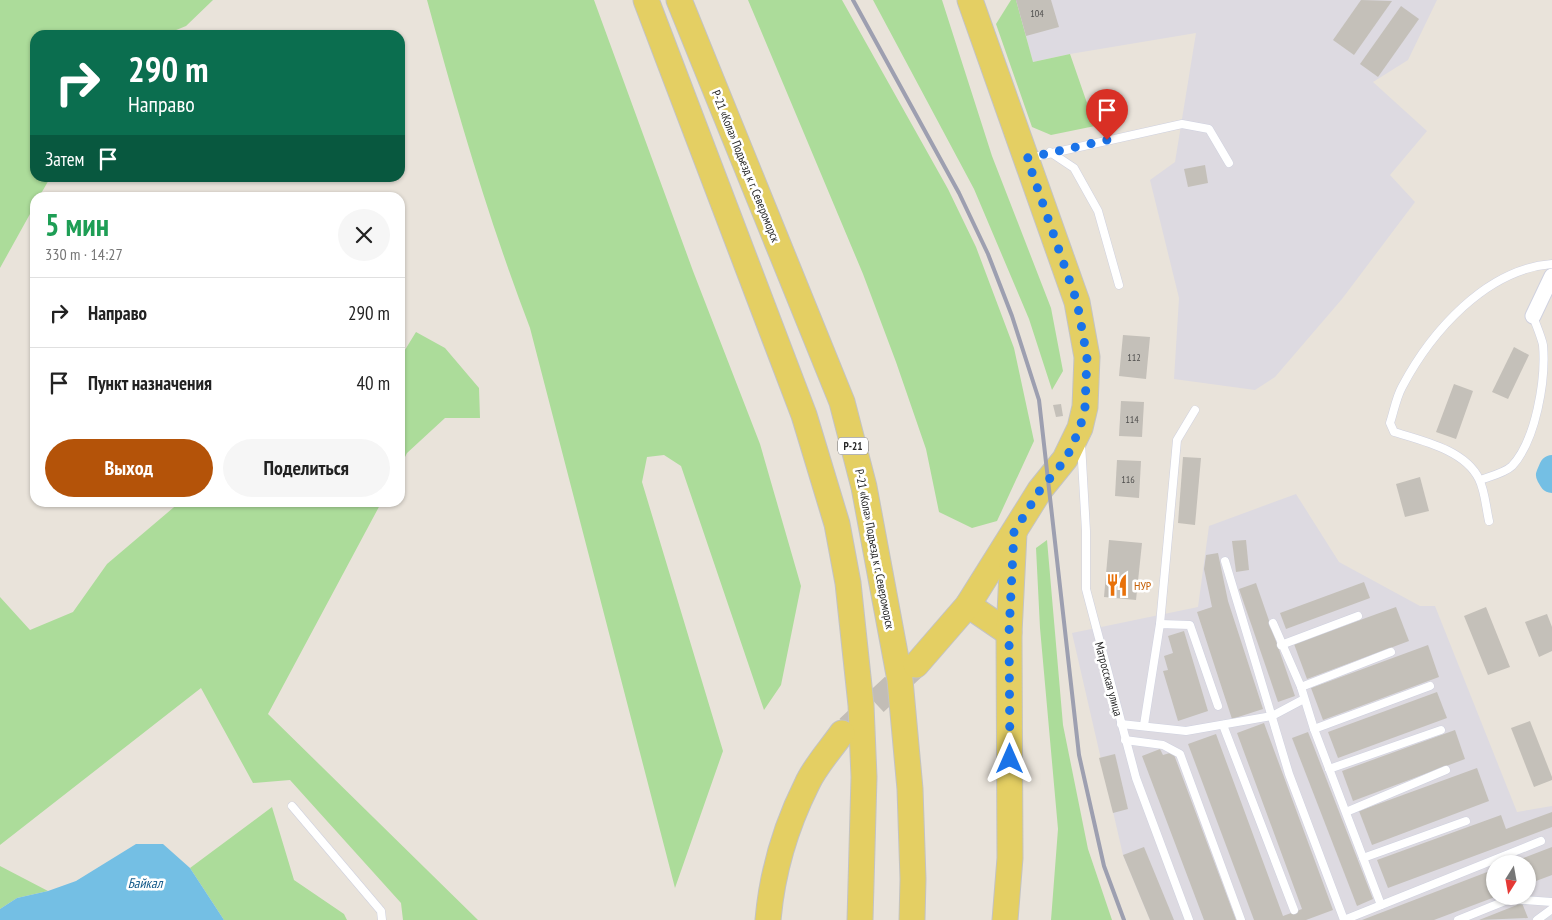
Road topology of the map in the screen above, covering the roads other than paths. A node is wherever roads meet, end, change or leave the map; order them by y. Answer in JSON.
{"nodes":[{"id":1,"x":646,"y":0,"type":"edge"},
{"id":2,"x":679,"y":0,"type":"edge"},
{"id":3,"x":970,"y":0,"type":"edge"},
{"id":4,"x":1039,"y":155,"type":"junction"},
{"id":5,"x":1229,"y":163,"type":"dead end"},
{"id":6,"x":1552,"y":264,"type":"edge"},
{"id":7,"x":1552,"y":276,"type":"edge"},
{"id":8,"x":1120,"y":285,"type":"dead end"},
{"id":9,"x":1533,"y":316,"type":"joint"},
{"id":10,"x":1195,"y":410,"type":"dead end"},
{"id":11,"x":1080,"y":428,"type":"junction"},
{"id":12,"x":1480,"y":480,"type":"junction"},
{"id":13,"x":1489,"y":521,"type":"dead end"},
{"id":14,"x":1014,"y":532,"type":"junction"},
{"id":15,"x":1225,"y":562,"type":"dead end"},
{"id":16,"x":968,"y":605,"type":"junction"},
{"id":17,"x":1358,"y":616,"type":"dead end"},
{"id":18,"x":1160,"y":624,"type":"junction"},
{"id":19,"x":1273,"y":624,"type":"dead end"},
{"id":20,"x":1009,"y":633,"type":"junction"},
{"id":21,"x":1282,"y":645,"type":"junction"},
{"id":22,"x":1391,"y":652,"type":"dead end"},
{"id":23,"x":916,"y":665,"type":"tunnel mouth"},
{"id":24,"x":1430,"y":686,"type":"dead end"},
{"id":25,"x":1301,"y":687,"type":"junction"},
{"id":26,"x":1304,"y":698,"type":"junction"},
{"id":27,"x":1218,"y":706,"type":"dead end"},
{"id":28,"x":1272,"y":716,"type":"junction"},
{"id":29,"x":1121,"y":724,"type":"junction"},
{"id":30,"x":1144,"y":725,"type":"junction"},
{"id":31,"x":1224,"y":725,"type":"junction"},
{"id":32,"x":1314,"y":729,"type":"junction"},
{"id":33,"x":1441,"y":730,"type":"dead end"},
{"id":34,"x":842,"y":734,"type":"tunnel mouth"},
{"id":35,"x":1125,"y":740,"type":"junction"},
{"id":36,"x":1329,"y":769,"type":"junction"},
{"id":37,"x":1446,"y":770,"type":"dead end"},
{"id":38,"x":292,"y":806,"type":"dead end"},
{"id":39,"x":1346,"y":812,"type":"junction"},
{"id":40,"x":1466,"y":821,"type":"dead end"},
{"id":41,"x":1541,"y":841,"type":"dead end"},
{"id":42,"x":1363,"y":858,"type":"junction"},
{"id":43,"x":1552,"y":902,"type":"edge"},
{"id":44,"x":1381,"y":905,"type":"junction"},
{"id":45,"x":1552,"y":909,"type":"edge"},
{"id":46,"x":1294,"y":910,"type":"dead end"},
{"id":47,"x":382,"y":920,"type":"edge"},
{"id":48,"x":768,"y":920,"type":"edge"},
{"id":49,"x":860,"y":920,"type":"edge"},
{"id":50,"x":912,"y":920,"type":"edge"},
{"id":51,"x":1005,"y":920,"type":"edge"},
{"id":52,"x":1189,"y":920,"type":"edge"},
{"id":53,"x":1241,"y":920,"type":"edge"},
{"id":54,"x":1344,"y":920,"type":"edge"},
{"id":55,"x":1458,"y":920,"type":"edge"},
{"id":56,"x":1537,"y":920,"type":"edge"}],
"edges":[{"from":1,"to":49,"type":"main road"},
{"from":2,"to":50,"type":"main road","name":"Р-21 «Кола» Подъезд к г. Североморск","number":"Р-21"},
{"from":3,"to":4,"type":"main road"},
{"from":4,"to":5,"type":"lane"},
{"from":4,"to":8,"type":"lane"},
{"from":4,"to":11,"type":"main road"},
{"from":6,"to":12,"type":"lane"},
{"from":7,"to":9,"type":"street"},
{"from":9,"to":12,"type":"lane"},
{"from":10,"to":18,"type":"lane"},
{"from":11,"to":14,"type":"main road"},
{"from":11,"to":29,"type":"lane","name":"Матросская улица"},
{"from":12,"to":13,"type":"lane"},
{"from":14,"to":16,"type":"main road"},
{"from":14,"to":20,"type":"main road"},
{"from":15,"to":28,"type":"lane"},
{"from":16,"to":20,"type":"main road"},
{"from":16,"to":23,"type":"main road"},
{"from":17,"to":21,"type":"lane"},
{"from":18,"to":27,"type":"lane"},
{"from":18,"to":30,"type":"lane"},
{"from":19,"to":21,"type":"lane"},
{"from":20,"to":51,"type":"main road"},
{"from":21,"to":25,"type":"lane"},
{"from":22,"to":25,"type":"lane"},
{"from":24,"to":32,"type":"lane"},
{"from":25,"to":26,"type":"lane"},
{"from":26,"to":28,"type":"lane"},
{"from":26,"to":32,"type":"lane"},
{"from":28,"to":31,"type":"lane"},
{"from":28,"to":54,"type":"lane"},
{"from":29,"to":30,"type":"lane"},
{"from":29,"to":35,"type":"lane","name":"Матросская улица"},
{"from":30,"to":31,"type":"lane"},
{"from":31,"to":46,"type":"lane"},
{"from":32,"to":36,"type":"lane"},
{"from":33,"to":36,"type":"lane"},
{"from":34,"to":48,"type":"main road"},
{"from":35,"to":52,"type":"lane","name":"Матросская улица"},
{"from":35,"to":53,"type":"lane"},
{"from":36,"to":39,"type":"lane"},
{"from":37,"to":39,"type":"lane"},
{"from":38,"to":47,"type":"lane"},
{"from":39,"to":42,"type":"lane"},
{"from":40,"to":42,"type":"lane"},
{"from":41,"to":44,"type":"lane"},
{"from":42,"to":44,"type":"lane"},
{"from":43,"to":55,"type":"lane"},
{"from":44,"to":54,"type":"lane"},
{"from":45,"to":56,"type":"lane"}]}
